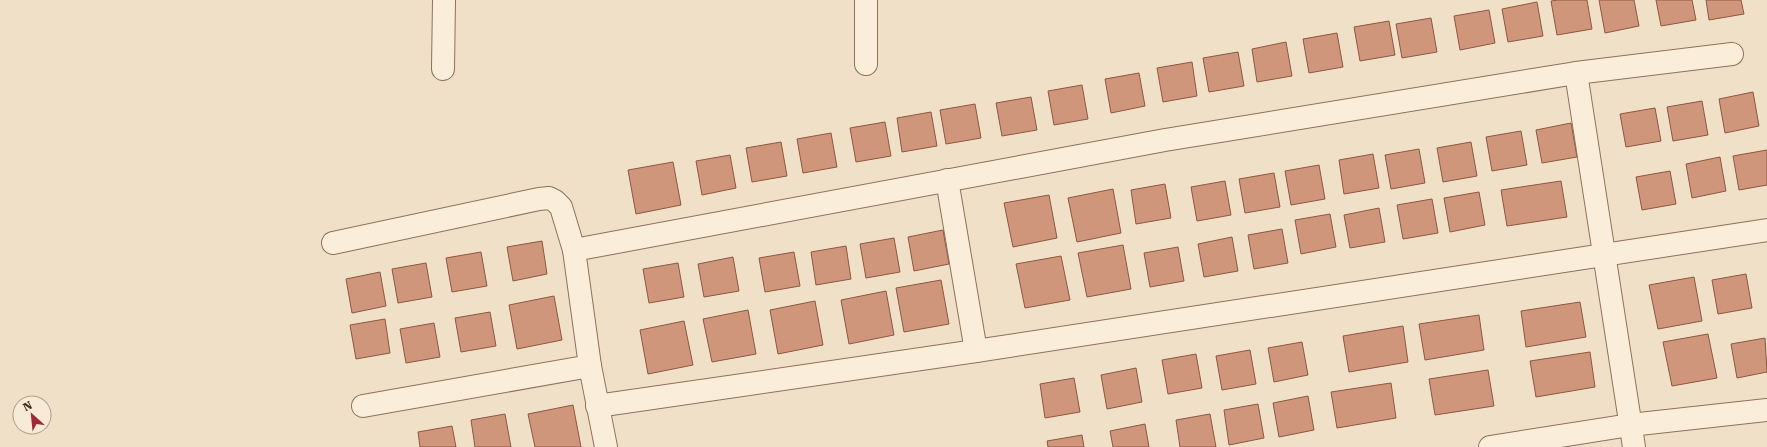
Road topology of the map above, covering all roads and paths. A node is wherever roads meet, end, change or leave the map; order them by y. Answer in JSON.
{"nodes":[{"id":1,"x":444,"y":0,"type":"edge"},
{"id":2,"x":866,"y":0,"type":"edge"},
{"id":3,"x":1732,"y":54,"type":"dead end"},
{"id":4,"x":866,"y":64,"type":"dead end"},
{"id":5,"x":444,"y":69,"type":"dead end"},
{"id":6,"x":1576,"y":73,"type":"junction"},
{"id":7,"x":947,"y":180,"type":"junction"},
{"id":8,"x":1767,"y":230,"type":"edge"},
{"id":9,"x":334,"y":243,"type":"dead end"},
{"id":10,"x":574,"y":250,"type":"junction"},
{"id":11,"x":1605,"y":254,"type":"junction"},
{"id":12,"x":976,"y":352,"type":"junction"},
{"id":13,"x":590,"y":366,"type":"junction"},
{"id":14,"x":363,"y":406,"type":"dead end"},
{"id":15,"x":597,"y":406,"type":"junction"},
{"id":16,"x":1767,"y":410,"type":"edge"},
{"id":17,"x":1630,"y":425,"type":"junction"},
{"id":18,"x":606,"y":447,"type":"edge"},
{"id":19,"x":1490,"y":447,"type":"edge"},
{"id":20,"x":1634,"y":447,"type":"edge"}],
"edges":[{"from":1,"to":5,"type":"street"},
{"from":2,"to":4,"type":"street"},
{"from":3,"to":6,"type":"street"},
{"from":6,"to":7,"type":"street"},
{"from":6,"to":11,"type":"street"},
{"from":7,"to":10,"type":"street"},
{"from":7,"to":12,"type":"street"},
{"from":8,"to":11,"type":"street"},
{"from":9,"to":10,"type":"street"},
{"from":10,"to":13,"type":"street"},
{"from":11,"to":12,"type":"street"},
{"from":11,"to":17,"type":"street"},
{"from":12,"to":15,"type":"street"},
{"from":13,"to":14,"type":"street"},
{"from":13,"to":15,"type":"street"},
{"from":15,"to":18,"type":"street"},
{"from":16,"to":17,"type":"street"},
{"from":17,"to":19,"type":"street"},
{"from":17,"to":20,"type":"street"}]}
